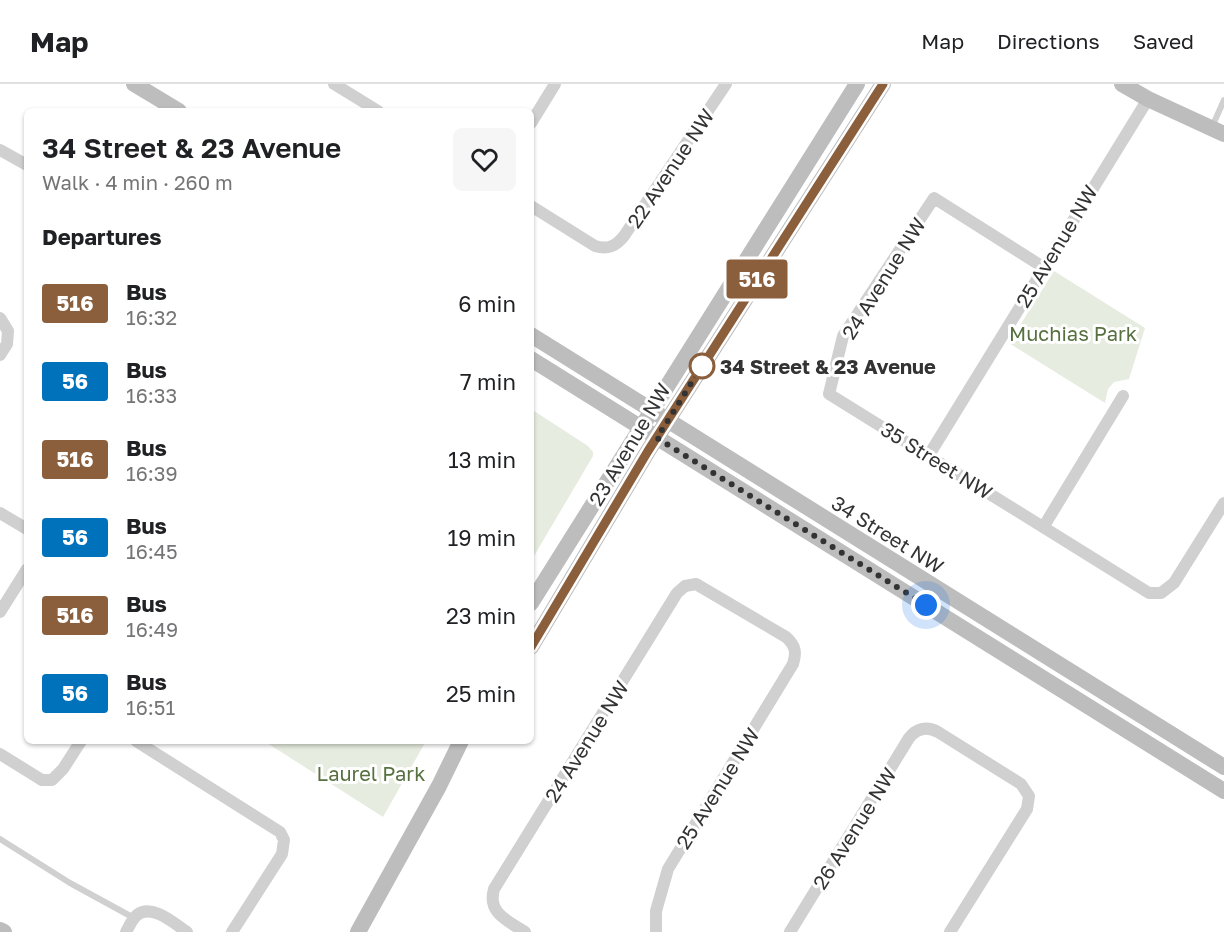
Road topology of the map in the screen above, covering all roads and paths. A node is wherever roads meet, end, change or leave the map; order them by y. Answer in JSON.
{"nodes":[{"id":1,"x":124,"y":84,"type":"edge"},
{"id":2,"x":134,"y":84,"type":"edge"},
{"id":3,"x":334,"y":84,"type":"edge"},
{"id":4,"x":555,"y":84,"type":"edge"},
{"id":5,"x":726,"y":84,"type":"edge"},
{"id":6,"x":857,"y":84,"type":"edge"},
{"id":7,"x":883,"y":84,"type":"edge"},
{"id":8,"x":1136,"y":90,"type":"edge"},
{"id":9,"x":1224,"y":100,"type":"edge"},
{"id":10,"x":157,"y":108,"type":"edge"},
{"id":11,"x":174,"y":108,"type":"edge"},
{"id":12,"x":373,"y":108,"type":"edge"},
{"id":13,"x":534,"y":118,"type":"edge"},
{"id":14,"x":1218,"y":131,"type":"edge"},
{"id":15,"x":0,"y":150,"type":"edge"},
{"id":16,"x":24,"y":163,"type":"edge"},
{"id":17,"x":534,"y":208,"type":"edge"},
{"id":18,"x":1043,"y":267,"type":"junction"},
{"id":19,"x":0,"y":318,"type":"edge"},
{"id":20,"x":534,"y":337,"type":"edge"},
{"id":21,"x":0,"y":355,"type":"edge"},
{"id":22,"x":534,"y":361,"type":"edge"},
{"id":23,"x":829,"y":394,"type":"joint"},
{"id":24,"x":1123,"y":396,"type":"dead end"},
{"id":25,"x":652,"y":410,"type":"junction"},
{"id":26,"x":668,"y":420,"type":"junction"},
{"id":27,"x":640,"y":428,"type":"junction"},
{"id":28,"x":657,"y":438,"type":"junction"},
{"id":29,"x":929,"y":454,"type":"junction"},
{"id":30,"x":1224,"y":503,"type":"edge"},
{"id":31,"x":0,"y":513,"type":"edge"},
{"id":32,"x":1044,"y":526,"type":"junction"},
{"id":33,"x":24,"y":527,"type":"edge"},
{"id":34,"x":24,"y":574,"type":"edge"},
{"id":35,"x":691,"y":583,"type":"joint"},
{"id":36,"x":534,"y":598,"type":"edge"},
{"id":37,"x":0,"y":612,"type":"edge"},
{"id":38,"x":534,"y":642,"type":"edge"},
{"id":39,"x":79,"y":744,"type":"edge"},
{"id":40,"x":141,"y":744,"type":"edge"},
{"id":41,"x":460,"y":744,"type":"edge"},
{"id":42,"x":467,"y":744,"type":"edge"},
{"id":43,"x":0,"y":754,"type":"edge"},
{"id":44,"x":1224,"y":767,"type":"edge"},
{"id":45,"x":439,"y":786,"type":"junction"},
{"id":46,"x":1224,"y":791,"type":"edge"},
{"id":47,"x":0,"y":839,"type":"edge"},
{"id":48,"x":139,"y":915,"type":"junction"},
{"id":49,"x":0,"y":930,"type":"edge"},
{"id":50,"x":4,"y":932,"type":"edge"},
{"id":51,"x":126,"y":932,"type":"edge"},
{"id":52,"x":187,"y":932,"type":"edge"},
{"id":53,"x":232,"y":932,"type":"edge"},
{"id":54,"x":358,"y":932,"type":"edge"},
{"id":55,"x":525,"y":932,"type":"edge"},
{"id":56,"x":656,"y":932,"type":"edge"},
{"id":57,"x":790,"y":932,"type":"edge"},
{"id":58,"x":950,"y":932,"type":"edge"}],
"edges":[{"from":1,"to":10,"type":"main road"},
{"from":2,"to":11,"type":"main road"},
{"from":3,"to":12,"type":"street"},
{"from":4,"to":13,"type":"street"},
{"from":5,"to":17,"type":"street","name":"22 Avenue NW"},
{"from":6,"to":25,"type":"main road","name":"23 Avenue NW"},
{"from":7,"to":26,"type":"main road","name":"23 Avenue NW"},
{"from":8,"to":14,"type":"main road"},
{"from":8,"to":18,"type":"street","name":"25 Avenue NW"},
{"from":9,"to":14,"type":"lane"},
{"from":15,"to":16,"type":"street"},
{"from":18,"to":23,"type":"street","name":"24 Avenue NW"},
{"from":18,"to":29,"type":"street","name":"25 Avenue NW"},
{"from":19,"to":21,"type":"street"},
{"from":20,"to":25,"type":"main road","name":"34 Street NW"},
{"from":22,"to":27,"type":"main road","name":"34 Street NW"},
{"from":23,"to":29,"type":"street","name":"35 Street NW"},
{"from":24,"to":32,"type":"street"},
{"from":25,"to":26,"type":"main road","name":"34 Street NW"},
{"from":25,"to":27,"type":"main road","name":"23 Avenue NW"},
{"from":26,"to":28,"type":"main road","name":"23 Avenue NW"},
{"from":26,"to":44,"type":"main road","name":"34 Street NW"},
{"from":27,"to":28,"type":"main road","name":"34 Street NW"},
{"from":27,"to":36,"type":"main road","name":"23 Avenue NW"},
{"from":28,"to":38,"type":"main road","name":"23 Avenue NW"},
{"from":28,"to":46,"type":"main road","name":"34 Street NW"},
{"from":29,"to":32,"type":"street","name":"35 Street NW"},
{"from":30,"to":32,"type":"street","name":"35 Street NW"},
{"from":31,"to":33,"type":"street"},
{"from":34,"to":37,"type":"street"},
{"from":35,"to":55,"type":"street","name":"24 Avenue NW"},
{"from":35,"to":56,"type":"street","name":"25 Avenue NW"},
{"from":39,"to":43,"type":"street"},
{"from":40,"to":53,"type":"street"},
{"from":41,"to":45,"type":"main road"},
{"from":42,"to":45,"type":"main road"},
{"from":45,"to":54,"type":"main road"},
{"from":47,"to":48,"type":"lane"},
{"from":48,"to":51,"type":"street"},
{"from":48,"to":52,"type":"street"},
{"from":49,"to":50,"type":"main road"},
{"from":57,"to":58,"type":"street","name":"26 Avenue NW"}]}
